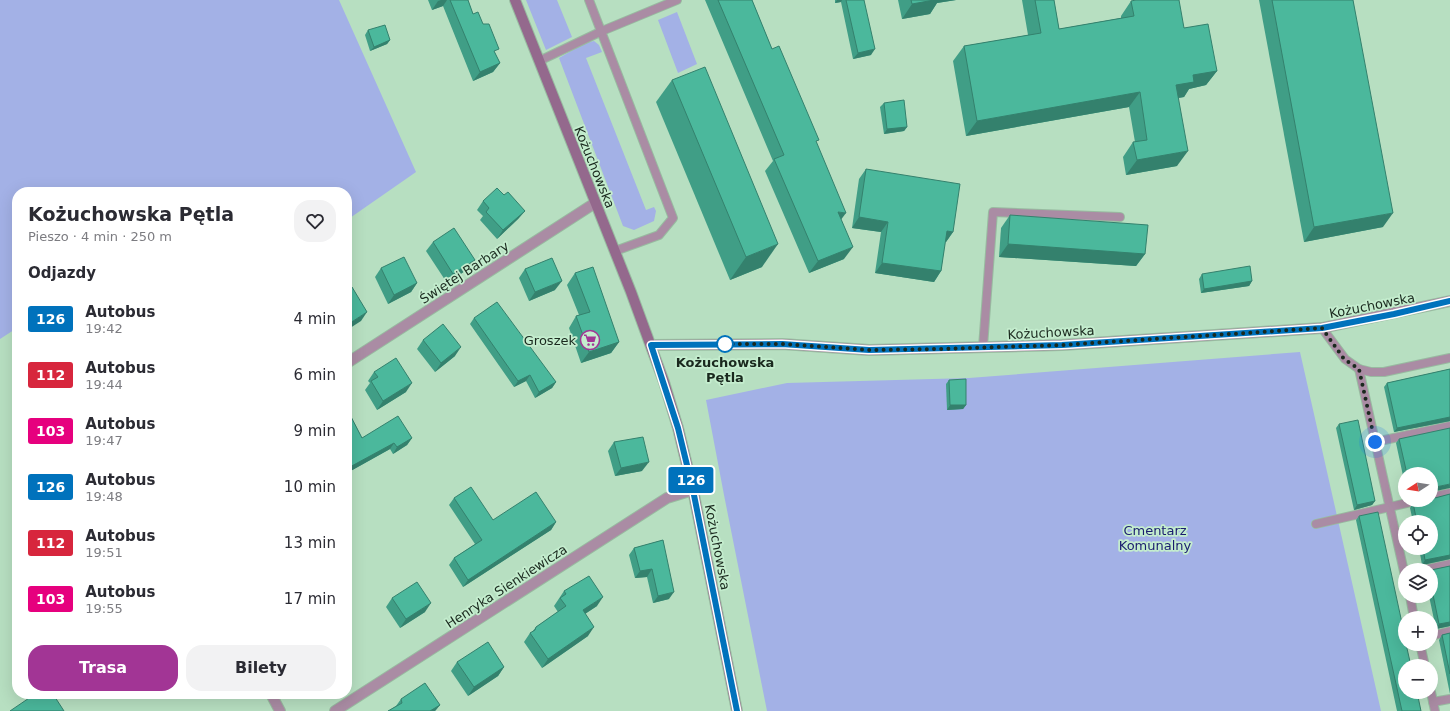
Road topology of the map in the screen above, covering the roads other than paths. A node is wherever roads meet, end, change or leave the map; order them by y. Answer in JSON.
{"nodes":[{"id":1,"x":515,"y":0,"type":"edge"},
{"id":2,"x":589,"y":0,"type":"edge"},
{"id":3,"x":677,"y":0,"type":"edge"},
{"id":4,"x":602,"y":31,"type":"junction"},
{"id":5,"x":539,"y":61,"type":"junction"},
{"id":6,"x":595,"y":203,"type":"junction"},
{"id":7,"x":1120,"y":217,"type":"dead end"},
{"id":8,"x":615,"y":251,"type":"junction"},
{"id":9,"x":1450,"y":301,"type":"edge"},
{"id":10,"x":1322,"y":328,"type":"junction"},
{"id":11,"x":651,"y":345,"type":"junction"},
{"id":12,"x":983,"y":347,"type":"junction"},
{"id":13,"x":1450,"y":358,"type":"edge"},
{"id":14,"x":352,"y":361,"type":"edge"},
{"id":15,"x":1359,"y":369,"type":"junction"},
{"id":16,"x":1450,"y":426,"type":"edge"},
{"id":17,"x":1375,"y":442,"type":"junction"},
{"id":18,"x":693,"y":490,"type":"junction"},
{"id":19,"x":1450,"y":493,"type":"edge"},
{"id":20,"x":1438,"y":496,"type":"edge"},
{"id":21,"x":1398,"y":505,"type":"edge"},
{"id":22,"x":1390,"y":507,"type":"junction"},
{"id":23,"x":1316,"y":524,"type":"dead end"},
{"id":24,"x":1402,"y":563,"type":"edge"},
{"id":25,"x":1450,"y":564,"type":"edge"},
{"id":26,"x":1438,"y":567,"type":"edge"},
{"id":27,"x":1450,"y":632,"type":"edge"},
{"id":28,"x":1438,"y":635,"type":"edge"},
{"id":29,"x":274,"y":699,"type":"edge"},
{"id":30,"x":1432,"y":699,"type":"edge"},
{"id":31,"x":1450,"y":699,"type":"edge"},
{"id":32,"x":1433,"y":702,"type":"junction"},
{"id":33,"x":280,"y":711,"type":"edge"},
{"id":34,"x":336,"y":711,"type":"edge"},
{"id":35,"x":737,"y":711,"type":"edge"},
{"id":36,"x":1435,"y":711,"type":"edge"}],
"edges":[{"from":1,"to":5,"type":"main road","name":"Kożuchowska"},
{"from":2,"to":4,"type":"lane"},
{"from":3,"to":4,"type":"lane"},
{"from":4,"to":5,"type":"lane"},
{"from":4,"to":8,"type":"lane"},
{"from":5,"to":6,"type":"main road","name":"Kożuchowska"},
{"from":6,"to":8,"type":"main road","name":"Kożuchowska"},
{"from":6,"to":14,"type":"street","name":"Świętej Barbary"},
{"from":7,"to":12,"type":"lane"},
{"from":8,"to":11,"type":"main road","name":"Kożuchowska"},
{"from":9,"to":10,"type":"street","name":"Kożuchowska"},
{"from":10,"to":12,"type":"street","name":"Kożuchowska"},
{"from":10,"to":15,"type":"lane"},
{"from":11,"to":12,"type":"street","name":"Kożuchowska"},
{"from":11,"to":18,"type":"main road","name":"Kożuchowska"},
{"from":13,"to":15,"type":"lane"},
{"from":15,"to":17,"type":"lane"},
{"from":16,"to":17,"type":"lane"},
{"from":17,"to":22,"type":"lane"},
{"from":18,"to":34,"type":"street","name":"Henryka Sienkiewicza"},
{"from":18,"to":35,"type":"main road","name":"Kożuchowska"},
{"from":19,"to":20,"type":"lane"},
{"from":21,"to":22,"type":"lane"},
{"from":22,"to":23,"type":"lane"},
{"from":22,"to":24,"type":"lane"},
{"from":25,"to":26,"type":"lane"},
{"from":27,"to":28,"type":"lane"},
{"from":29,"to":33,"type":"street"},
{"from":30,"to":32,"type":"lane"},
{"from":31,"to":32,"type":"lane"},
{"from":32,"to":36,"type":"lane"}]}
